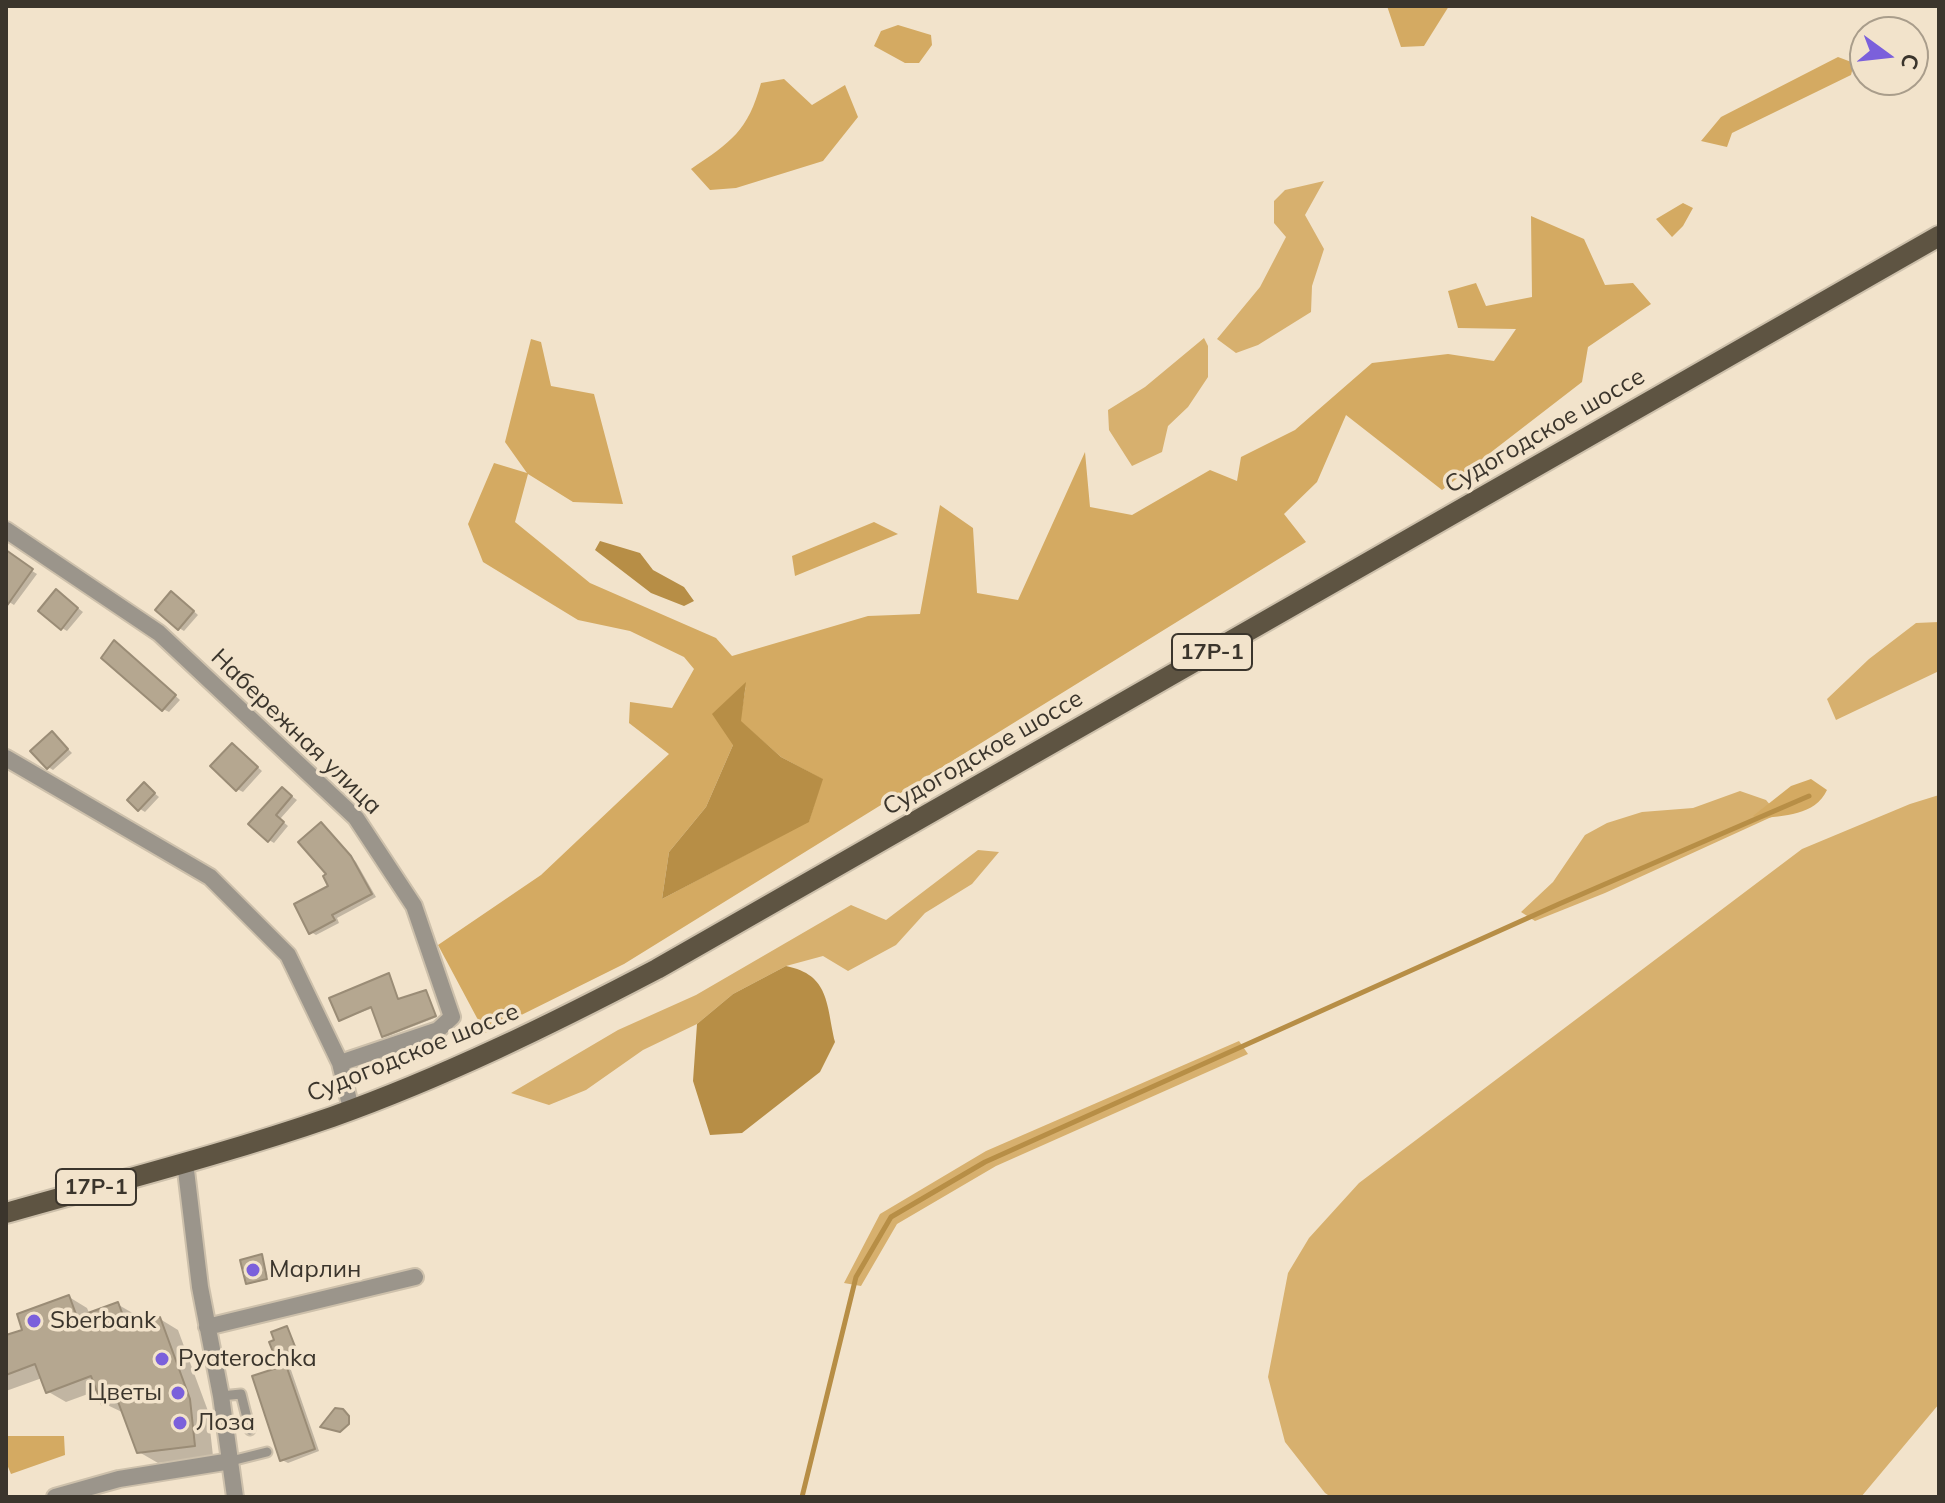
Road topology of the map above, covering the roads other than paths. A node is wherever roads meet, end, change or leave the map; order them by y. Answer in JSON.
{"nodes":[{"id":1,"x":1939,"y":236,"type":"edge"},
{"id":2,"x":6,"y":530,"type":"edge"},
{"id":3,"x":6,"y":758,"type":"edge"},
{"id":4,"x":340,"y":1063,"type":"junction"},
{"id":5,"x":351,"y":1109,"type":"junction"},
{"id":6,"x":185,"y":1162,"type":"junction"},
{"id":7,"x":6,"y":1213,"type":"edge"},
{"id":8,"x":415,"y":1277,"type":"dead end"},
{"id":9,"x":207,"y":1327,"type":"junction"},
{"id":10,"x":221,"y":1396,"type":"junction"},
{"id":11,"x":250,"y":1430,"type":"dead end"},
{"id":12,"x":267,"y":1452,"type":"dead end"},
{"id":13,"x":231,"y":1461,"type":"junction"},
{"id":14,"x":55,"y":1497,"type":"edge"},
{"id":15,"x":235,"y":1497,"type":"edge"}],
"edges":[{"from":1,"to":5,"type":"main road","name":"Судогодское шоссе","number":"17Р-1"},
{"from":2,"to":4,"type":"street","name":"Набережная улица"},
{"from":3,"to":4,"type":"street"},
{"from":4,"to":5,"type":"street"},
{"from":5,"to":6,"type":"main road","name":"Судогодское шоссе","number":"17Р-1"},
{"from":6,"to":7,"type":"main road","name":"Судогодское шоссе","number":"17Р-1"},
{"from":6,"to":9,"type":"street"},
{"from":8,"to":9,"type":"street"},
{"from":9,"to":10,"type":"street"},
{"from":10,"to":11,"type":"lane"},
{"from":10,"to":13,"type":"street"},
{"from":12,"to":13,"type":"lane"},
{"from":13,"to":14,"type":"street"},
{"from":13,"to":15,"type":"street"}]}
